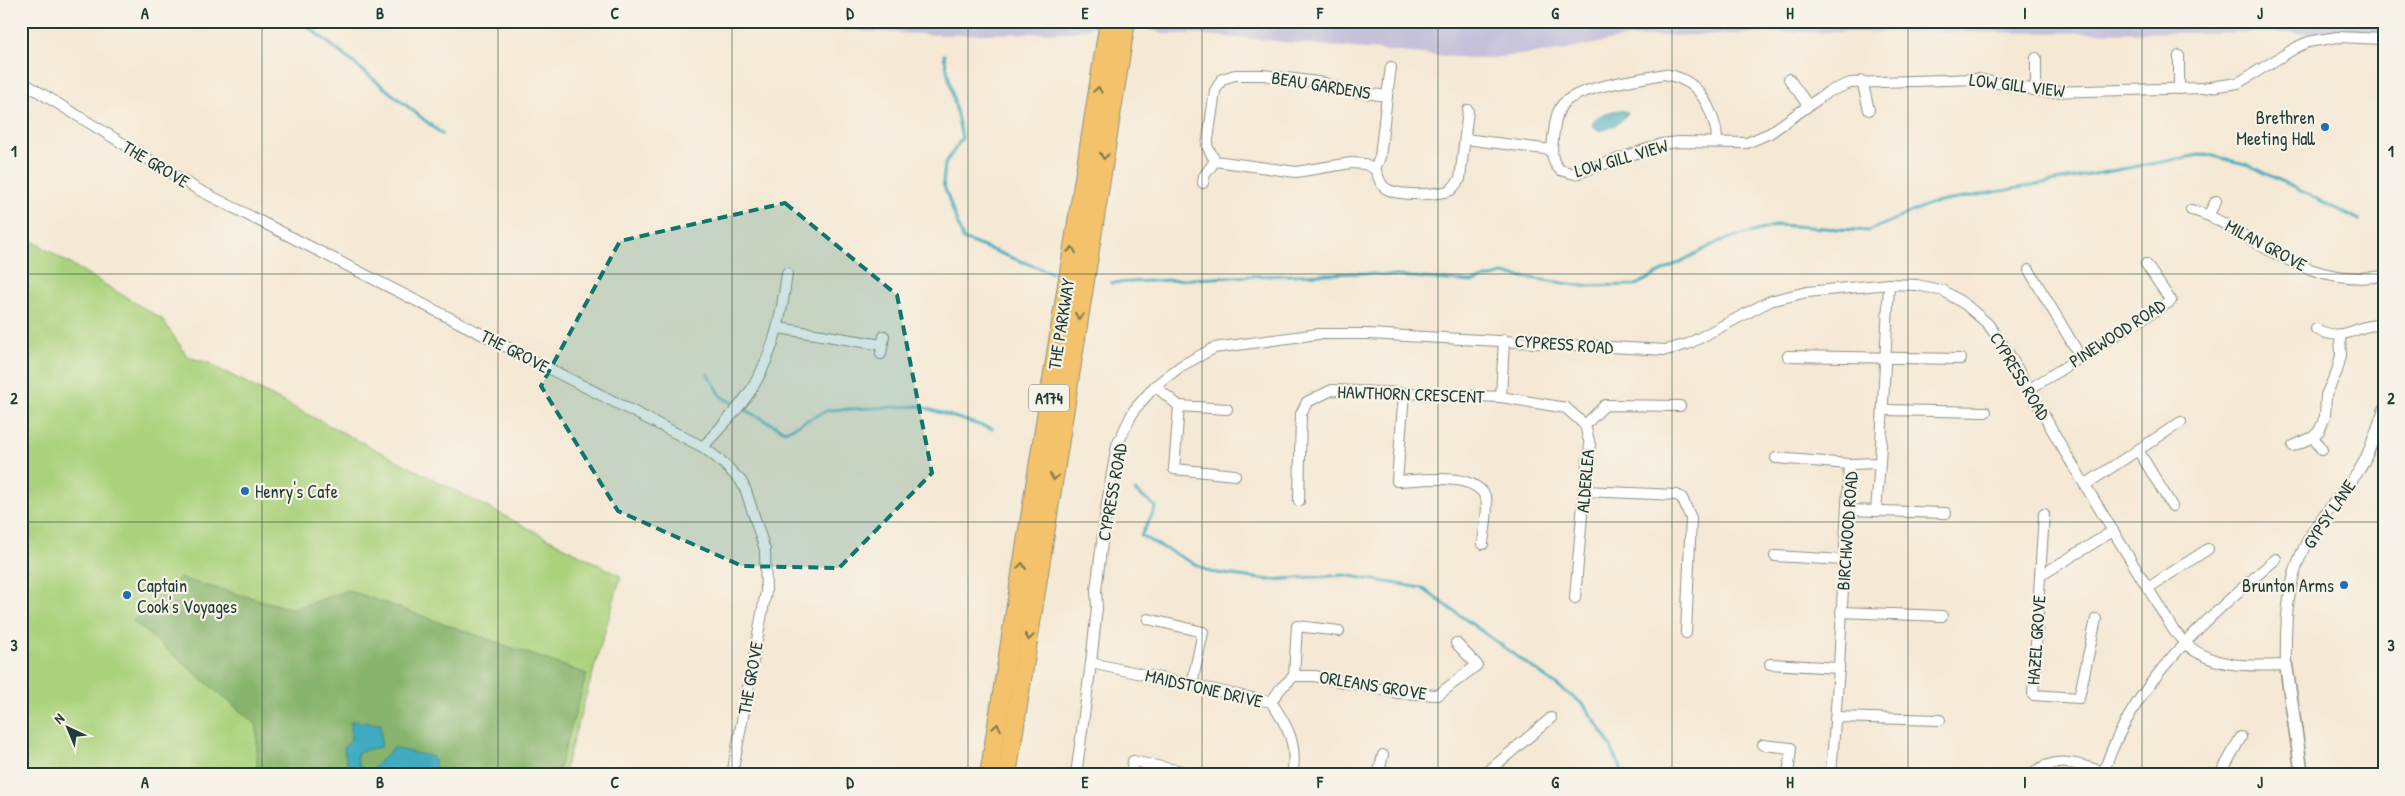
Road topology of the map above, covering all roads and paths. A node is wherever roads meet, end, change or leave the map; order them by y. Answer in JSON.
{"nodes":[{"id":1,"x":1109,"y":21,"type":"edge"},
{"id":2,"x":1126,"y":21,"type":"edge"},
{"id":3,"x":2384,"y":39,"type":"edge"},
{"id":4,"x":2179,"y":56,"type":"dead end"},
{"id":5,"x":2036,"y":58,"type":"dead end"},
{"id":6,"x":1392,"y":66,"type":"dead end"},
{"id":7,"x":1789,"y":79,"type":"dead end"},
{"id":8,"x":1862,"y":81,"type":"junction"},
{"id":9,"x":21,"y":82,"type":"edge"},
{"id":10,"x":2179,"y":89,"type":"junction"},
{"id":11,"x":2033,"y":90,"type":"junction"},
{"id":12,"x":1387,"y":96,"type":"junction"},
{"id":13,"x":1808,"y":105,"type":"junction"},
{"id":14,"x":1468,"y":110,"type":"dead end"},
{"id":15,"x":1869,"y":110,"type":"dead end"},
{"id":16,"x":1465,"y":139,"type":"junction"},
{"id":17,"x":1716,"y":143,"type":"junction"},
{"id":18,"x":1552,"y":150,"type":"junction"},
{"id":19,"x":1215,"y":161,"type":"junction"},
{"id":20,"x":1375,"y":169,"type":"junction"},
{"id":21,"x":1203,"y":183,"type":"dead end"},
{"id":22,"x":2216,"y":201,"type":"dead end"},
{"id":23,"x":2191,"y":210,"type":"dead end"},
{"id":24,"x":2208,"y":214,"type":"junction"},
{"id":25,"x":2146,"y":264,"type":"dead end"},
{"id":26,"x":2029,"y":270,"type":"dead end"},
{"id":27,"x":787,"y":273,"type":"dead end"},
{"id":28,"x":2384,"y":276,"type":"edge"},
{"id":29,"x":1889,"y":284,"type":"junction"},
{"id":30,"x":2384,"y":326,"type":"edge"},
{"id":31,"x":779,"y":328,"type":"junction"},
{"id":32,"x":2316,"y":329,"type":"dead end"},
{"id":33,"x":2340,"y":336,"type":"junction"},
{"id":34,"x":1504,"y":340,"type":"junction"},
{"id":35,"x":882,"y":345,"type":"dead end"},
{"id":36,"x":1788,"y":356,"type":"dead end"},
{"id":37,"x":2080,"y":356,"type":"junction"},
{"id":38,"x":1887,"y":358,"type":"junction"},
{"id":39,"x":1961,"y":359,"type":"dead end"},
{"id":40,"x":1155,"y":386,"type":"junction"},
{"id":41,"x":2028,"y":390,"type":"junction"},
{"id":42,"x":1404,"y":393,"type":"junction"},
{"id":43,"x":1501,"y":397,"type":"junction"},
{"id":44,"x":1179,"y":406,"type":"junction"},
{"id":45,"x":1680,"y":406,"type":"dead end"},
{"id":46,"x":1227,"y":409,"type":"dead end"},
{"id":47,"x":2384,"y":409,"type":"edge"},
{"id":48,"x":1884,"y":410,"type":"junction"},
{"id":49,"x":1986,"y":412,"type":"dead end"},
{"id":50,"x":2181,"y":422,"type":"dead end"},
{"id":51,"x":1585,"y":425,"type":"junction"},
{"id":52,"x":2313,"y":438,"type":"junction"},
{"id":53,"x":2373,"y":439,"type":"junction"},
{"id":54,"x":2384,"y":443,"type":"edge"},
{"id":55,"x":2293,"y":446,"type":"dead end"},
{"id":56,"x":703,"y":447,"type":"junction"},
{"id":57,"x":2138,"y":450,"type":"junction"},
{"id":58,"x":2322,"y":450,"type":"dead end"},
{"id":59,"x":1776,"y":458,"type":"dead end"},
{"id":60,"x":1880,"y":463,"type":"junction"},
{"id":61,"x":1849,"y":464,"type":"junction"},
{"id":62,"x":1235,"y":475,"type":"dead end"},
{"id":63,"x":2086,"y":484,"type":"junction"},
{"id":64,"x":1584,"y":491,"type":"junction"},
{"id":65,"x":1299,"y":501,"type":"dead end"},
{"id":66,"x":2172,"y":506,"type":"dead end"},
{"id":67,"x":1846,"y":510,"type":"junction"},
{"id":68,"x":1876,"y":511,"type":"junction"},
{"id":69,"x":1946,"y":513,"type":"dead end"},
{"id":70,"x":2044,"y":514,"type":"dead end"},
{"id":71,"x":2113,"y":530,"type":"junction"},
{"id":72,"x":1483,"y":544,"type":"dead end"},
{"id":73,"x":2208,"y":549,"type":"dead end"},
{"id":74,"x":1775,"y":556,"type":"dead end"},
{"id":75,"x":2276,"y":559,"type":"dead end"},
{"id":76,"x":1844,"y":560,"type":"junction"},
{"id":77,"x":2040,"y":576,"type":"junction"},
{"id":78,"x":2148,"y":588,"type":"junction"},
{"id":79,"x":1575,"y":598,"type":"dead end"},
{"id":80,"x":1841,"y":612,"type":"junction"},
{"id":81,"x":1942,"y":616,"type":"dead end"},
{"id":82,"x":1148,"y":619,"type":"dead end"},
{"id":83,"x":2096,"y":619,"type":"dead end"},
{"id":84,"x":1339,"y":631,"type":"dead end"},
{"id":85,"x":1686,"y":633,"type":"dead end"},
{"id":86,"x":1456,"y":643,"type":"dead end"},
{"id":87,"x":2185,"y":644,"type":"junction"},
{"id":88,"x":1091,"y":663,"type":"junction"},
{"id":89,"x":1770,"y":664,"type":"dead end"},
{"id":90,"x":2286,"y":665,"type":"junction"},
{"id":91,"x":1839,"y":668,"type":"junction"},
{"id":92,"x":1294,"y":676,"type":"junction"},
{"id":93,"x":1192,"y":684,"type":"junction"},
{"id":94,"x":1271,"y":702,"type":"junction"},
{"id":95,"x":1836,"y":717,"type":"junction"},
{"id":96,"x":1551,"y":718,"type":"dead end"},
{"id":97,"x":1940,"y":720,"type":"dead end"},
{"id":98,"x":2241,"y":738,"type":"dead end"},
{"id":99,"x":1763,"y":745,"type":"dead end"},
{"id":100,"x":1383,"y":755,"type":"dead end"},
{"id":101,"x":2103,"y":774,"type":"edge"},
{"id":102,"x":732,"y":775,"type":"edge"},
{"id":103,"x":989,"y":775,"type":"edge"},
{"id":104,"x":1007,"y":775,"type":"edge"},
{"id":105,"x":1076,"y":775,"type":"edge"},
{"id":106,"x":1131,"y":775,"type":"edge"},
{"id":107,"x":1200,"y":775,"type":"edge"},
{"id":108,"x":1292,"y":775,"type":"edge"},
{"id":109,"x":1378,"y":775,"type":"edge"},
{"id":110,"x":1484,"y":775,"type":"edge"},
{"id":111,"x":1788,"y":775,"type":"edge"},
{"id":112,"x":1831,"y":775,"type":"edge"},
{"id":113,"x":2029,"y":775,"type":"edge"},
{"id":114,"x":2220,"y":775,"type":"edge"},
{"id":115,"x":2302,"y":775,"type":"edge"}],
"edges":[{"from":103,"to":1,"type":"highway","name":"THE PARKWAY","number":"A174","one_way":true},
{"from":2,"to":104,"type":"highway","name":"THE PARKWAY","number":"A174","one_way":true},
{"from":3,"to":10,"type":"street","name":"LOW GILL VIEW"},
{"from":4,"to":10,"type":"street"},
{"from":5,"to":11,"type":"street"},
{"from":6,"to":12,"type":"street","name":"BEAU GARDENS"},
{"from":7,"to":13,"type":"street"},
{"from":8,"to":11,"type":"street","name":"LOW GILL VIEW"},
{"from":8,"to":13,"type":"street","name":"LOW GILL VIEW"},
{"from":8,"to":15,"type":"street"},
{"from":9,"to":56,"type":"street","name":"THE GROVE"},
{"from":10,"to":11,"type":"street","name":"LOW GILL VIEW"},
{"from":12,"to":19,"type":"street","name":"BEAU GARDENS"},
{"from":12,"to":20,"type":"street","name":"BEAU GARDENS"},
{"from":13,"to":17,"type":"street","name":"LOW GILL VIEW"},
{"from":14,"to":16,"type":"street"},
{"from":16,"to":18,"type":"street"},
{"from":16,"to":20,"type":"street"},
{"from":17,"to":18,"type":"street","name":"LOW GILL VIEW"},
{"from":17,"to":18,"type":"street","name":"LOW GILL VIEW"},
{"from":19,"to":20,"type":"street"},
{"from":19,"to":21,"type":"street"},
{"from":22,"to":24,"type":"street","name":"MILAN GROVE"},
{"from":23,"to":24,"type":"street","name":"MILAN GROVE"},
{"from":24,"to":28,"type":"street","name":"MILAN GROVE"},
{"from":25,"to":37,"type":"street","name":"PINEWOOD ROAD"},
{"from":26,"to":37,"type":"street"},
{"from":27,"to":31,"type":"street"},
{"from":29,"to":34,"type":"street","name":"CYPRESS ROAD"},
{"from":29,"to":38,"type":"street","name":"BIRCHWOOD ROAD"},
{"from":29,"to":41,"type":"street","name":"CYPRESS ROAD"},
{"from":30,"to":33,"type":"street"},
{"from":31,"to":35,"type":"street"},
{"from":31,"to":56,"type":"street"},
{"from":32,"to":33,"type":"street"},
{"from":33,"to":52,"type":"street"},
{"from":34,"to":40,"type":"street","name":"CYPRESS ROAD"},
{"from":34,"to":43,"type":"street","name":"HAWTHORN CRESCENT"},
{"from":36,"to":38,"type":"street"},
{"from":37,"to":41,"type":"street","name":"PINEWOOD ROAD"},
{"from":38,"to":39,"type":"street"},
{"from":38,"to":48,"type":"street","name":"BIRCHWOOD ROAD"},
{"from":40,"to":44,"type":"street"},
{"from":40,"to":88,"type":"street","name":"CYPRESS ROAD"},
{"from":41,"to":63,"type":"street","name":"CYPRESS ROAD"},
{"from":42,"to":43,"type":"street","name":"HAWTHORN CRESCENT"},
{"from":42,"to":65,"type":"street","name":"HAWTHORN CRESCENT"},
{"from":42,"to":72,"type":"street"},
{"from":43,"to":51,"type":"street","name":"ALDERLEA"},
{"from":44,"to":46,"type":"street"},
{"from":44,"to":62,"type":"street"},
{"from":45,"to":51,"type":"street"},
{"from":47,"to":53,"type":"street","name":"GYPSY LANE"},
{"from":48,"to":49,"type":"street"},
{"from":48,"to":60,"type":"street","name":"BIRCHWOOD ROAD"},
{"from":50,"to":57,"type":"street"},
{"from":51,"to":64,"type":"street","name":"ALDERLEA"},
{"from":52,"to":55,"type":"street"},
{"from":52,"to":58,"type":"street"},
{"from":53,"to":54,"type":"street"},
{"from":53,"to":90,"type":"street","name":"GYPSY LANE"},
{"from":56,"to":102,"type":"street","name":"THE GROVE"},
{"from":57,"to":63,"type":"street"},
{"from":57,"to":66,"type":"street"},
{"from":59,"to":61,"type":"street"},
{"from":60,"to":61,"type":"street","name":"BIRCHWOOD ROAD"},
{"from":60,"to":68,"type":"street"},
{"from":61,"to":67,"type":"street","name":"BIRCHWOOD ROAD"},
{"from":63,"to":71,"type":"street","name":"CYPRESS ROAD"},
{"from":64,"to":79,"type":"street","name":"ALDERLEA"},
{"from":64,"to":85,"type":"street"},
{"from":67,"to":68,"type":"street"},
{"from":67,"to":76,"type":"street","name":"BIRCHWOOD ROAD"},
{"from":68,"to":69,"type":"street"},
{"from":70,"to":77,"type":"street","name":"HAZEL GROVE"},
{"from":71,"to":77,"type":"street","name":"HAZEL GROVE"},
{"from":71,"to":78,"type":"street","name":"CYPRESS ROAD"},
{"from":73,"to":78,"type":"street"},
{"from":74,"to":76,"type":"street"},
{"from":75,"to":87,"type":"street"},
{"from":76,"to":80,"type":"street","name":"BIRCHWOOD ROAD"},
{"from":77,"to":83,"type":"street","name":"HAZEL GROVE"},
{"from":78,"to":87,"type":"street","name":"CYPRESS ROAD"},
{"from":80,"to":81,"type":"street"},
{"from":80,"to":91,"type":"street","name":"BIRCHWOOD ROAD"},
{"from":82,"to":93,"type":"street"},
{"from":84,"to":92,"type":"street"},
{"from":86,"to":92,"type":"street","name":"ORLEANS GROVE"},
{"from":87,"to":90,"type":"street"},
{"from":87,"to":101,"type":"street"},
{"from":88,"to":93,"type":"street","name":"MAIDSTONE DRIVE"},
{"from":88,"to":105,"type":"street","name":"CYPRESS ROAD"},
{"from":89,"to":91,"type":"street"},
{"from":90,"to":115,"type":"street"},
{"from":91,"to":95,"type":"street","name":"BIRCHWOOD ROAD"},
{"from":92,"to":94,"type":"street","name":"ORLEANS GROVE"},
{"from":93,"to":94,"type":"street","name":"MAIDSTONE DRIVE"},
{"from":94,"to":108,"type":"street","name":"MAIDSTONE DRIVE"},
{"from":95,"to":97,"type":"street"},
{"from":95,"to":112,"type":"street","name":"BIRCHWOOD ROAD"},
{"from":96,"to":110,"type":"street"},
{"from":98,"to":114,"type":"street"},
{"from":99,"to":111,"type":"street"},
{"from":100,"to":109,"type":"street"},
{"from":101,"to":113,"type":"street"},
{"from":106,"to":107,"type":"street"}]}
